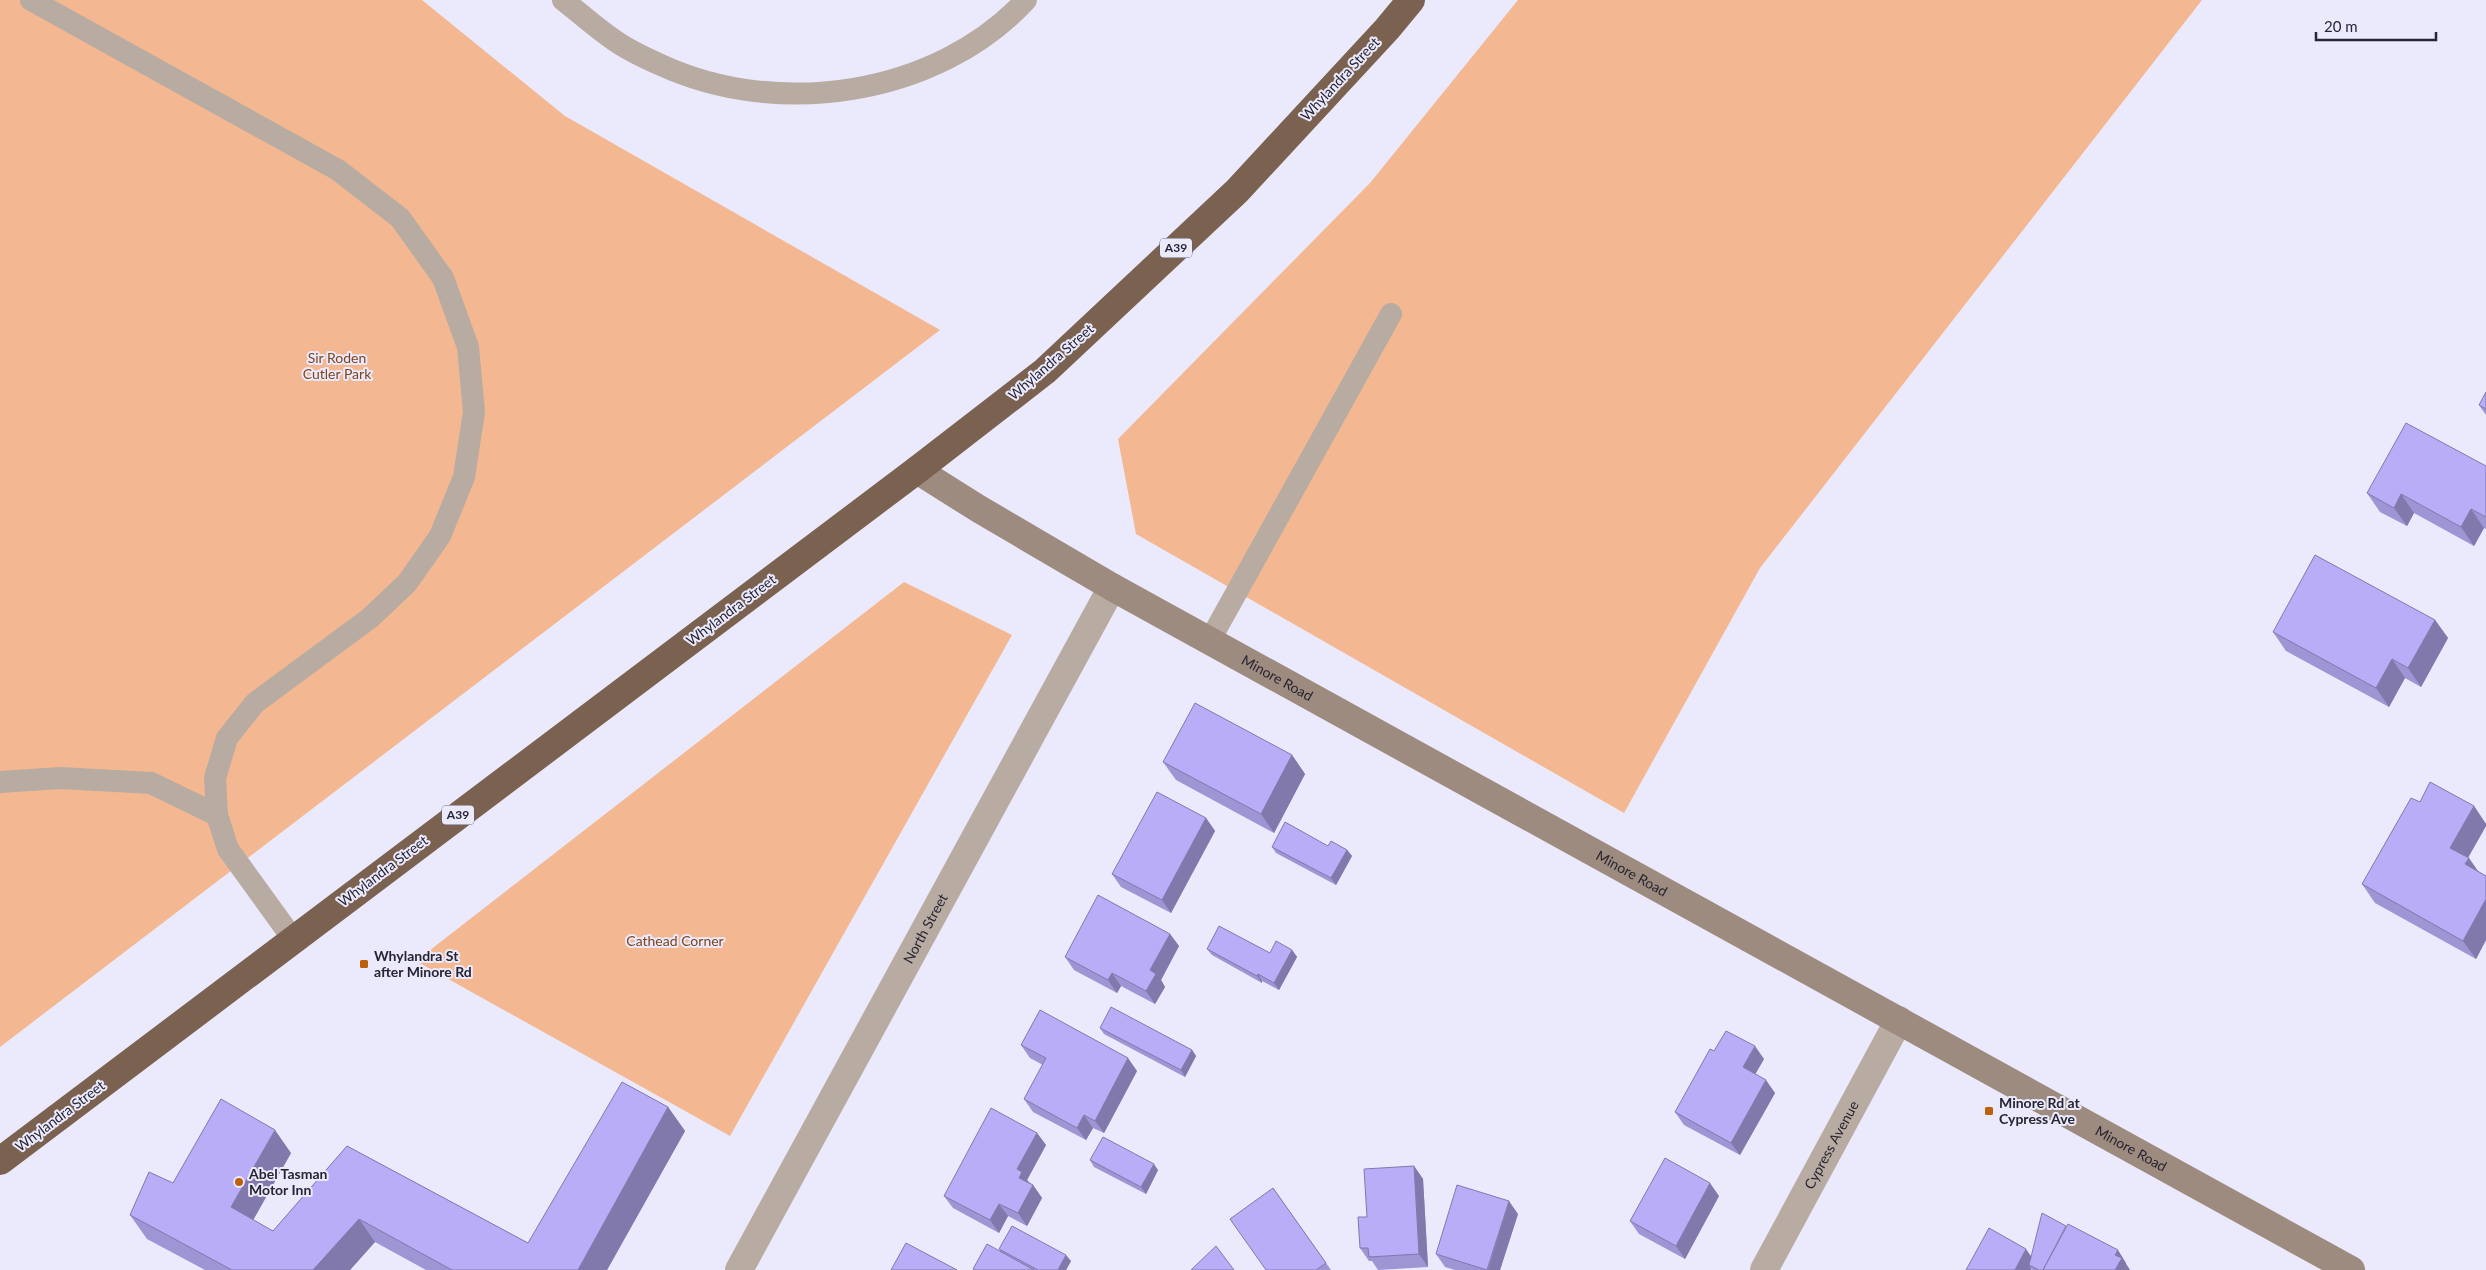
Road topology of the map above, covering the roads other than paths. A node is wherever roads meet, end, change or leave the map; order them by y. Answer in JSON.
{"nodes":[{"id":1,"x":31,"y":0,"type":"edge"},
{"id":2,"x":563,"y":0,"type":"edge"},
{"id":3,"x":1026,"y":0,"type":"edge"},
{"id":4,"x":1411,"y":0,"type":"edge"},
{"id":5,"x":1390,"y":314,"type":"dead end"},
{"id":6,"x":918,"y":470,"type":"junction"},
{"id":7,"x":1112,"y":587,"type":"junction"},
{"id":8,"x":1210,"y":640,"type":"junction"},
{"id":9,"x":0,"y":782,"type":"edge"},
{"id":10,"x":217,"y":815,"type":"junction"},
{"id":11,"x":293,"y":939,"type":"junction"},
{"id":12,"x":1900,"y":1020,"type":"junction"},
{"id":13,"x":0,"y":1161,"type":"edge"},
{"id":14,"x":739,"y":1270,"type":"edge"},
{"id":15,"x":1764,"y":1270,"type":"edge"},
{"id":16,"x":2351,"y":1270,"type":"edge"}],
"edges":[{"from":1,"to":10,"type":"lane"},
{"from":2,"to":3,"type":"lane"},
{"from":4,"to":6,"type":"highway","name":"Whylandra Street","number":"A39"},
{"from":5,"to":8,"type":"lane"},
{"from":6,"to":7,"type":"street","name":"Minore Road"},
{"from":6,"to":11,"type":"highway","name":"Whylandra Street","number":"A39"},
{"from":7,"to":8,"type":"street","name":"Minore Road"},
{"from":7,"to":14,"type":"street","name":"North Street"},
{"from":8,"to":12,"type":"street","name":"Minore Road"},
{"from":9,"to":10,"type":"lane"},
{"from":10,"to":11,"type":"lane"},
{"from":11,"to":13,"type":"highway","name":"Whylandra Street","number":"A39"},
{"from":12,"to":15,"type":"street","name":"Cypress Avenue"},
{"from":12,"to":16,"type":"street","name":"Minore Road"}]}
